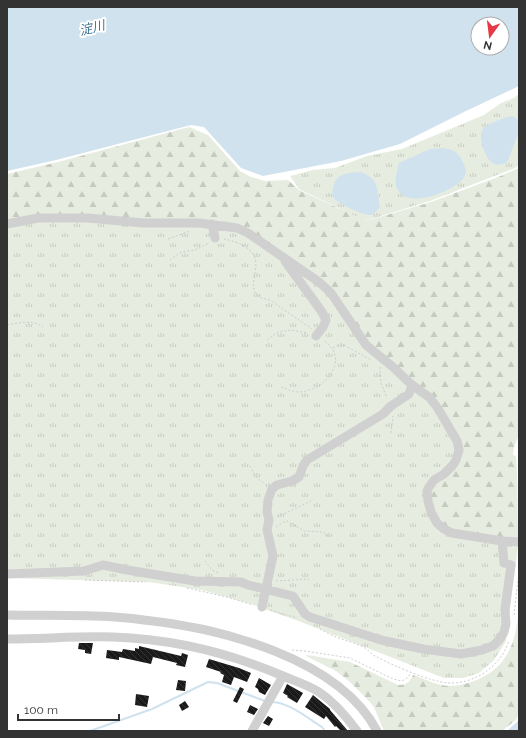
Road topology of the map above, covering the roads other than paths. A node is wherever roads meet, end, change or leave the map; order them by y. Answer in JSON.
{"nodes":[{"id":1,"x":7,"y":224,"type":"edge"},
{"id":2,"x":212,"y":224,"type":"junction"},
{"id":3,"x":215,"y":238,"type":"road end"},
{"id":4,"x":282,"y":257,"type":"junction"},
{"id":5,"x":317,"y":335,"type":"road end"},
{"id":6,"x":412,"y":385,"type":"junction"},
{"id":7,"x":502,"y":541,"type":"junction"},
{"id":8,"x":519,"y":542,"type":"edge"},
{"id":9,"x":7,"y":574,"type":"edge"},
{"id":10,"x":267,"y":590,"type":"junction"},
{"id":11,"x":262,"y":608,"type":"road end"},
{"id":12,"x":7,"y":615,"type":"edge"},
{"id":13,"x":7,"y":639,"type":"edge"},
{"id":14,"x":283,"y":676,"type":"junction"},
{"id":15,"x":252,"y":731,"type":"edge"},
{"id":16,"x":357,"y":731,"type":"edge"},
{"id":17,"x":377,"y":731,"type":"edge"}],
"edges":[{"from":1,"to":2,"type":"street"},
{"from":2,"to":3,"type":"street"},
{"from":2,"to":4,"type":"street"},
{"from":4,"to":5,"type":"street"},
{"from":4,"to":6,"type":"street"},
{"from":6,"to":7,"type":"street"},
{"from":6,"to":10,"type":"street"},
{"from":7,"to":8,"type":"street"},
{"from":7,"to":10,"type":"street"},
{"from":9,"to":10,"type":"street"},
{"from":10,"to":11,"type":"street"},
{"from":12,"to":17,"type":"street"},
{"from":13,"to":14,"type":"street"},
{"from":14,"to":15,"type":"street"},
{"from":14,"to":16,"type":"street"}]}
